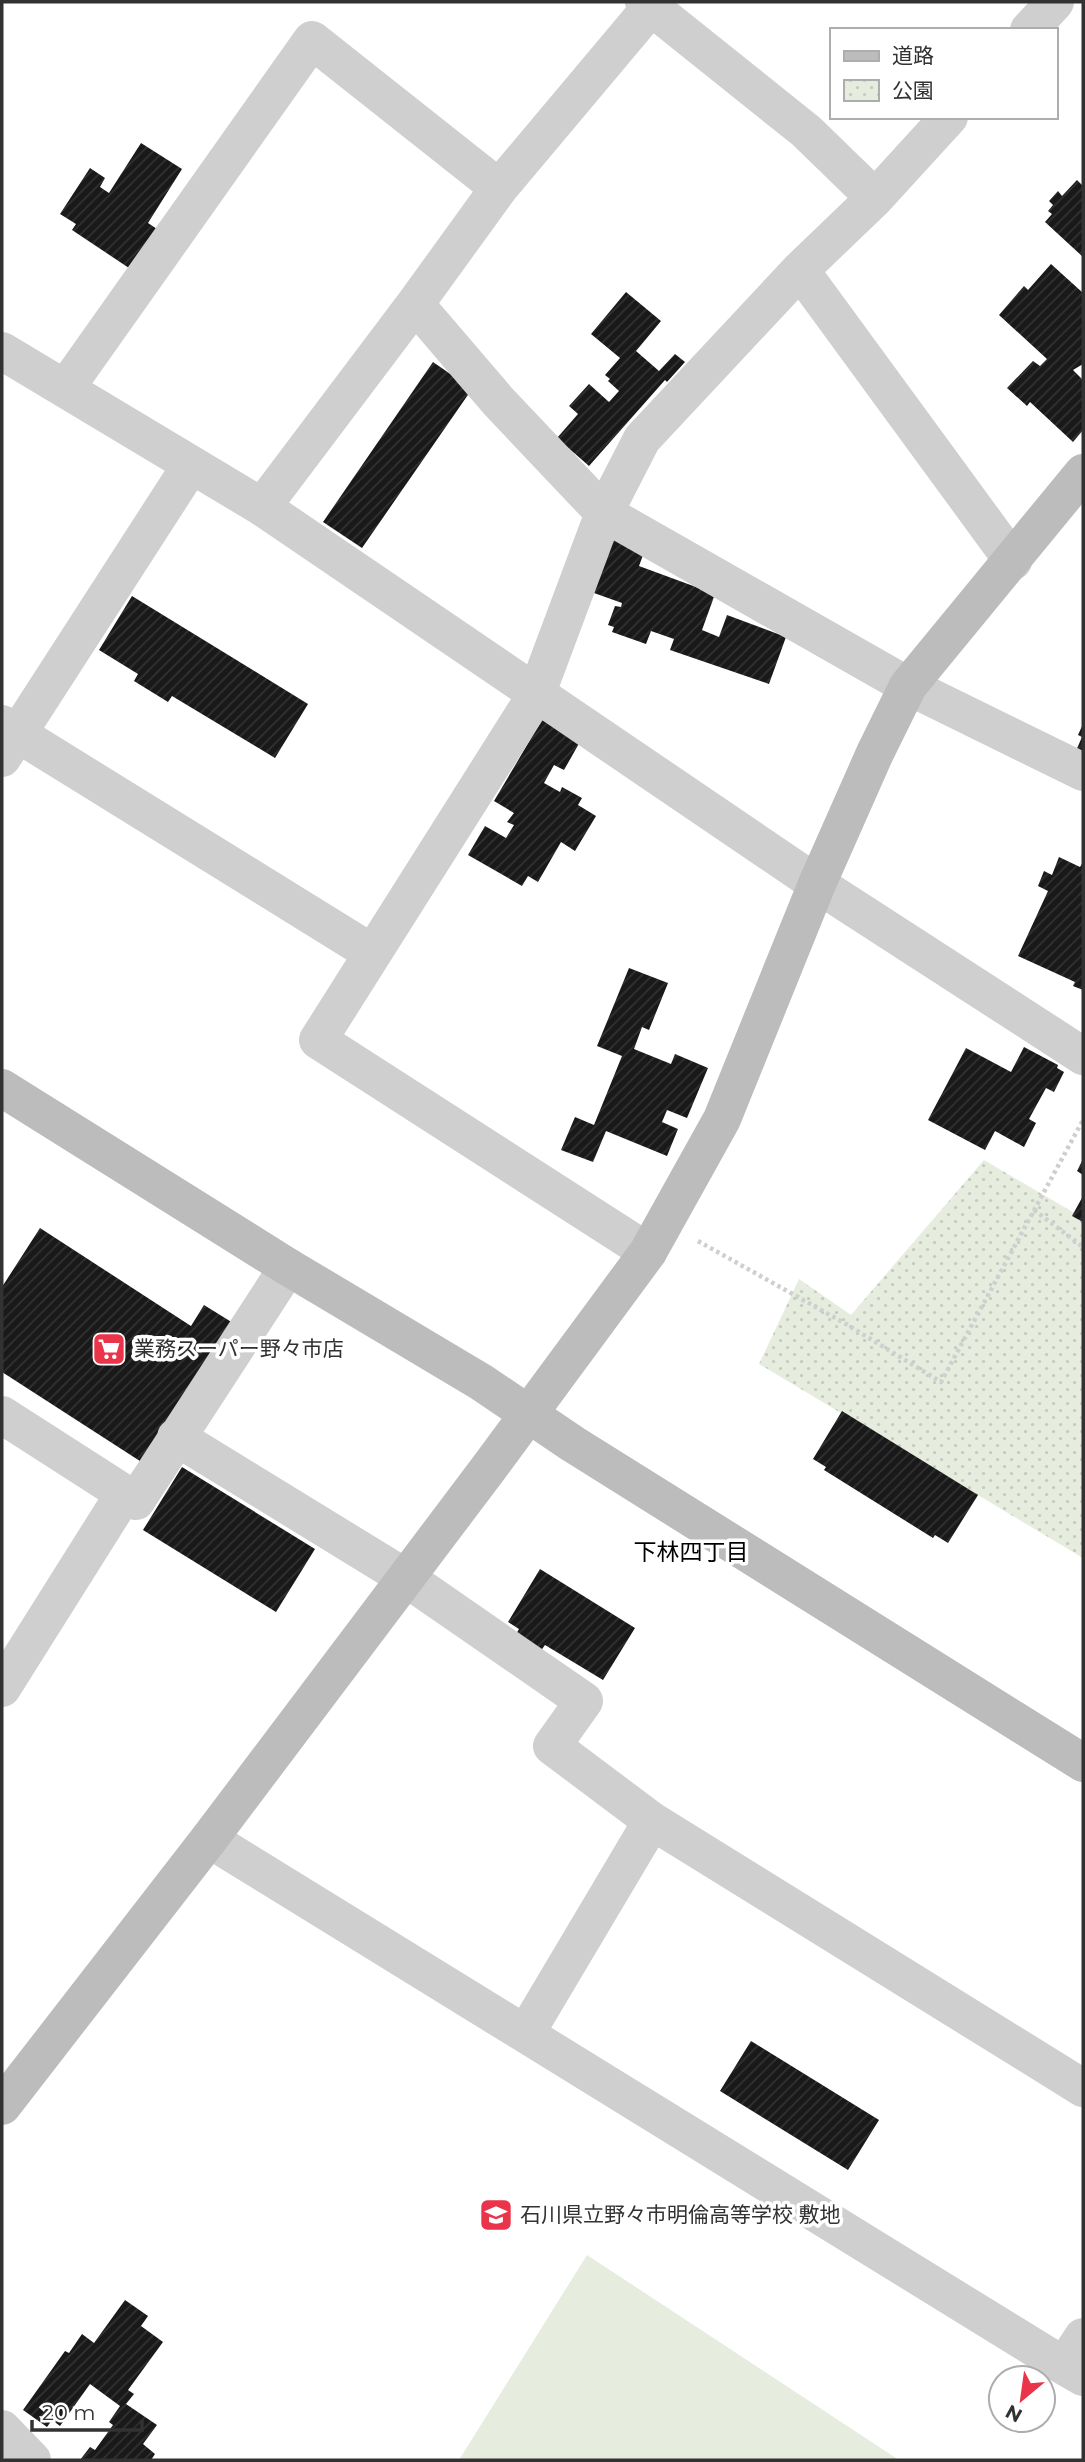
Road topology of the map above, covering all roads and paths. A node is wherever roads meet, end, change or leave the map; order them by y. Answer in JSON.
{"nodes":[{"id":1,"x":1055,"y":2,"type":"edge"},
{"id":2,"x":648,"y":4,"type":"edge"},
{"id":3,"x":1031,"y":28,"type":"edge"},
{"id":4,"x":946,"y":119,"type":"edge"},
{"id":5,"x":499,"y":188,"type":"junction"},
{"id":6,"x":875,"y":198,"type":"junction"},
{"id":7,"x":800,"y":270,"type":"junction"},
{"id":8,"x":415,"y":304,"type":"junction"},
{"id":9,"x":2,"y":351,"type":"edge"},
{"id":10,"x":65,"y":389,"type":"junction"},
{"id":11,"x":191,"y":465,"type":"junction"},
{"id":12,"x":1083,"y":474,"type":"edge"},
{"id":13,"x":262,"y":507,"type":"junction"},
{"id":14,"x":604,"y":513,"type":"junction"},
{"id":15,"x":1013,"y":561,"type":"junction"},
{"id":16,"x":908,"y":686,"type":"junction"},
{"id":17,"x":536,"y":695,"type":"junction"},
{"id":18,"x":7,"y":738,"type":"edge"},
{"id":19,"x":1083,"y":772,"type":"edge"},
{"id":20,"x":817,"y":884,"type":"junction"},
{"id":21,"x":372,"y":953,"type":"junction"},
{"id":22,"x":1083,"y":1056,"type":"edge"},
{"id":23,"x":2,"y":1088,"type":"edge"},
{"id":24,"x":1083,"y":1120,"type":"edge"},
{"id":25,"x":1034,"y":1210,"type":"junction"},
{"id":26,"x":657,"y":1237,"type":"junction"},
{"id":27,"x":1083,"y":1247,"type":"edge"},
{"id":28,"x":288,"y":1267,"type":"junction"},
{"id":29,"x":528,"y":1414,"type":"junction"},
{"id":30,"x":2,"y":1415,"type":"edge"},
{"id":31,"x":176,"y":1437,"type":"junction"},
{"id":32,"x":124,"y":1494,"type":"junction"},
{"id":33,"x":406,"y":1578,"type":"junction"},
{"id":34,"x":2,"y":1688,"type":"edge"},
{"id":35,"x":1083,"y":1763,"type":"edge"},
{"id":36,"x":652,"y":1821,"type":"junction"},
{"id":37,"x":209,"y":1839,"type":"junction"},
{"id":38,"x":526,"y":2033,"type":"junction"},
{"id":39,"x":1083,"y":2088,"type":"edge"},
{"id":40,"x":2,"y":2106,"type":"edge"},
{"id":41,"x":1077,"y":2360,"type":"edge"},
{"id":42,"x":2,"y":2429,"type":"edge"},
{"id":43,"x":32,"y":2460,"type":"edge"}],
"edges":[{"from":1,"to":3,"type":"street"},
{"from":2,"to":5,"type":"street"},
{"from":2,"to":6,"type":"street"},
{"from":4,"to":6,"type":"street"},
{"from":5,"to":8,"type":"street"},
{"from":5,"to":10,"type":"street"},
{"from":6,"to":7,"type":"street"},
{"from":7,"to":14,"type":"street"},
{"from":7,"to":15,"type":"street"},
{"from":8,"to":13,"type":"street"},
{"from":8,"to":14,"type":"street"},
{"from":9,"to":10,"type":"street"},
{"from":10,"to":11,"type":"street"},
{"from":11,"to":13,"type":"street"},
{"from":11,"to":18,"type":"street"},
{"from":12,"to":15,"type":"street"},
{"from":13,"to":17,"type":"street"},
{"from":14,"to":16,"type":"street"},
{"from":14,"to":17,"type":"street"},
{"from":15,"to":16,"type":"street"},
{"from":16,"to":19,"type":"street"},
{"from":16,"to":20,"type":"street"},
{"from":17,"to":20,"type":"street"},
{"from":17,"to":21,"type":"street"},
{"from":18,"to":21,"type":"street"},
{"from":20,"to":22,"type":"street"},
{"from":20,"to":26,"type":"street"},
{"from":21,"to":26,"type":"street"},
{"from":23,"to":28,"type":"street"},
{"from":24,"to":25,"type":"path"},
{"from":25,"to":26,"type":"path"},
{"from":25,"to":27,"type":"path"},
{"from":26,"to":29,"type":"street"},
{"from":28,"to":29,"type":"street"},
{"from":28,"to":31,"type":"street"},
{"from":29,"to":33,"type":"street"},
{"from":29,"to":35,"type":"street"},
{"from":30,"to":32,"type":"street"},
{"from":31,"to":32,"type":"street"},
{"from":31,"to":33,"type":"street"},
{"from":32,"to":34,"type":"street"},
{"from":33,"to":36,"type":"street"},
{"from":33,"to":37,"type":"street"},
{"from":36,"to":38,"type":"street"},
{"from":36,"to":39,"type":"street"},
{"from":37,"to":38,"type":"street"},
{"from":37,"to":40,"type":"street"},
{"from":38,"to":41,"type":"street"},
{"from":42,"to":43,"type":"street"}]}
